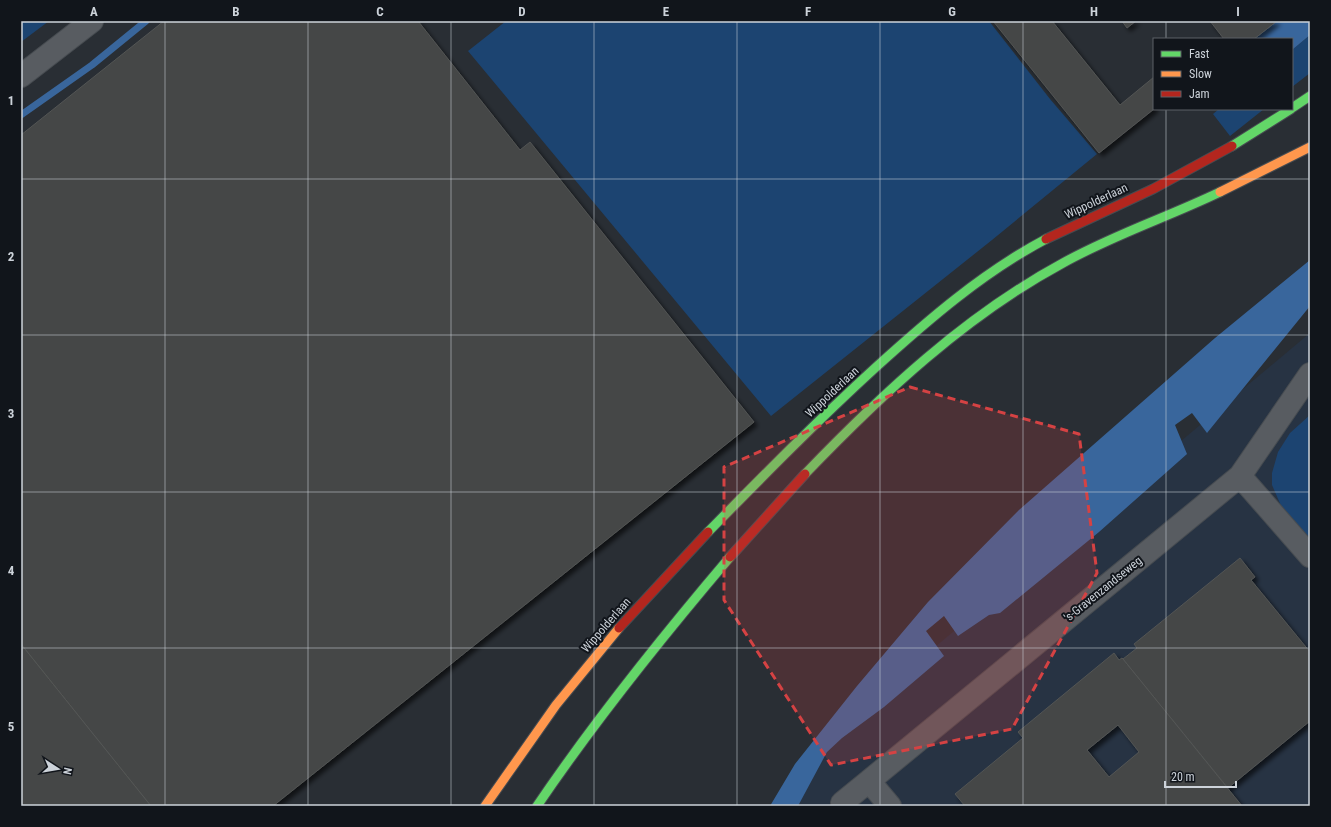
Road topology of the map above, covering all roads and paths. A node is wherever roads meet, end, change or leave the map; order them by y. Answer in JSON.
{"nodes":[{"id":1,"x":92,"y":21,"type":"edge"},
{"id":2,"x":21,"y":76,"type":"edge"},
{"id":3,"x":1310,"y":96,"type":"edge"},
{"id":4,"x":1293,"y":108,"type":"edge"},
{"id":5,"x":1290,"y":110,"type":"edge"},
{"id":6,"x":1310,"y":147,"type":"edge"},
{"id":7,"x":1310,"y":374,"type":"edge"},
{"id":8,"x":1240,"y":476,"type":"junction"},
{"id":9,"x":1310,"y":556,"type":"edge"},
{"id":10,"x":869,"y":781,"type":"junction"},
{"id":11,"x":486,"y":806,"type":"edge"},
{"id":12,"x":537,"y":806,"type":"edge"},
{"id":13,"x":844,"y":806,"type":"edge"},
{"id":14,"x":890,"y":806,"type":"edge"}],
"edges":[{"from":1,"to":2,"type":"street"},
{"from":3,"to":4,"type":"main road","name":"Wippolderlaan"},
{"from":5,"to":11,"type":"main road","name":"Wippolderlaan"},
{"from":6,"to":12,"type":"main road"},
{"from":7,"to":8,"type":"street","name":"'s-Gravenzandseweg"},
{"from":8,"to":9,"type":"street"},
{"from":8,"to":10,"type":"street","name":"'s-Gravenzandseweg"},
{"from":10,"to":13,"type":"street","name":"'s-Gravenzandseweg"},
{"from":10,"to":14,"type":"street"}]}
